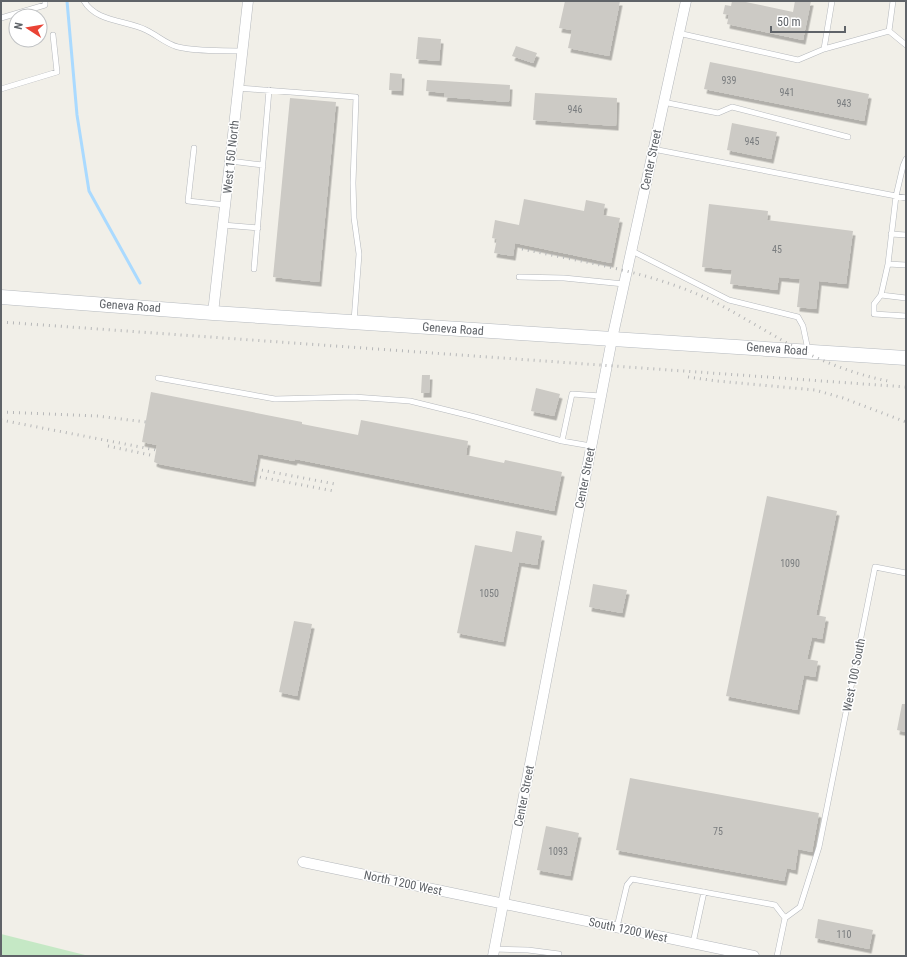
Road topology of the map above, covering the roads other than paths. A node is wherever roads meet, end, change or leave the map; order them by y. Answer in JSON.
{"nodes":[{"id":1,"x":45,"y":1,"type":"edge"},
{"id":2,"x":84,"y":1,"type":"edge"},
{"id":3,"x":248,"y":1,"type":"edge"},
{"id":4,"x":686,"y":1,"type":"edge"},
{"id":5,"x":832,"y":1,"type":"edge"},
{"id":6,"x":893,"y":1,"type":"edge"},
{"id":7,"x":1,"y":18,"type":"edge"},
{"id":8,"x":889,"y":31,"type":"junction"},
{"id":9,"x":678,"y":34,"type":"junction"},
{"id":10,"x":53,"y":35,"type":"dead end"},
{"id":11,"x":906,"y":45,"type":"edge"},
{"id":12,"x":824,"y":49,"type":"junction"},
{"id":13,"x":242,"y":51,"type":"junction"},
{"id":14,"x":238,"y":88,"type":"junction"},
{"id":15,"x":1,"y":89,"type":"edge"},
{"id":16,"x":269,"y":90,"type":"junction"},
{"id":17,"x":663,"y":102,"type":"junction"},
{"id":18,"x":848,"y":137,"type":"dead end"},
{"id":19,"x":194,"y":148,"type":"dead end"},
{"id":20,"x":653,"y":150,"type":"junction"},
{"id":21,"x":906,"y":159,"type":"edge"},
{"id":22,"x":230,"y":161,"type":"junction"},
{"id":23,"x":263,"y":165,"type":"junction"},
{"id":24,"x":905,"y":166,"type":"edge"},
{"id":25,"x":896,"y":196,"type":"junction"},
{"id":26,"x":906,"y":198,"type":"edge"},
{"id":27,"x":225,"y":205,"type":"junction"},
{"id":28,"x":223,"y":225,"type":"junction"},
{"id":29,"x":258,"y":228,"type":"junction"},
{"id":30,"x":891,"y":234,"type":"junction"},
{"id":31,"x":906,"y":235,"type":"edge"},
{"id":32,"x":632,"y":251,"type":"junction"},
{"id":33,"x":888,"y":264,"type":"junction"},
{"id":34,"x":906,"y":266,"type":"edge"},
{"id":35,"x":254,"y":268,"type":"dead end"},
{"id":36,"x":519,"y":277,"type":"dead end"},
{"id":37,"x":624,"y":284,"type":"junction"},
{"id":38,"x":881,"y":295,"type":"junction"},
{"id":39,"x":1,"y":297,"type":"edge"},
{"id":40,"x":906,"y":298,"type":"edge"},
{"id":41,"x":213,"y":313,"type":"junction"},
{"id":42,"x":906,"y":316,"type":"edge"},
{"id":43,"x":354,"y":322,"type":"junction"},
{"id":44,"x":612,"y":339,"type":"junction"},
{"id":45,"x":809,"y":351,"type":"junction"},
{"id":46,"x":906,"y":358,"type":"edge"},
{"id":47,"x":158,"y":378,"type":"dead end"},
{"id":48,"x":601,"y":396,"type":"junction"},
{"id":49,"x":562,"y":441,"type":"junction"},
{"id":50,"x":591,"y":446,"type":"junction"},
{"id":51,"x":906,"y":573,"type":"edge"},
{"id":52,"x":303,"y":862,"type":"dead end"},
{"id":53,"x":704,"y":892,"type":"junction"},
{"id":54,"x":503,"y":904,"type":"junction"},
{"id":55,"x":785,"y":918,"type":"junction"},
{"id":56,"x":617,"y":927,"type":"junction"},
{"id":57,"x":693,"y":943,"type":"junction"},
{"id":58,"x":493,"y":953,"type":"edge"},
{"id":59,"x":559,"y":954,"type":"dead end"},
{"id":60,"x":754,"y":956,"type":"edge"},
{"id":61,"x":778,"y":956,"type":"edge"}],
"edges":[{"from":1,"to":7,"type":"lane"},
{"from":2,"to":13,"type":"lane"},
{"from":3,"to":13,"type":"street","name":"West 150 North"},
{"from":4,"to":9,"type":"street","name":"Center Street"},
{"from":5,"to":12,"type":"lane"},
{"from":6,"to":8,"type":"lane"},
{"from":8,"to":11,"type":"lane"},
{"from":8,"to":12,"type":"lane"},
{"from":9,"to":12,"type":"lane"},
{"from":9,"to":17,"type":"street","name":"Center Street"},
{"from":10,"to":15,"type":"lane"},
{"from":13,"to":14,"type":"street","name":"West 150 North"},
{"from":14,"to":16,"type":"lane"},
{"from":14,"to":22,"type":"street","name":"West 150 North"},
{"from":16,"to":23,"type":"lane"},
{"from":16,"to":43,"type":"lane"},
{"from":17,"to":18,"type":"lane"},
{"from":17,"to":20,"type":"street","name":"Center Street"},
{"from":19,"to":27,"type":"lane"},
{"from":20,"to":25,"type":"lane"},
{"from":20,"to":32,"type":"street","name":"Center Street"},
{"from":21,"to":24,"type":"lane"},
{"from":22,"to":23,"type":"lane"},
{"from":22,"to":27,"type":"street","name":"West 150 North"},
{"from":23,"to":29,"type":"lane"},
{"from":24,"to":25,"type":"lane"},
{"from":25,"to":26,"type":"lane"},
{"from":25,"to":30,"type":"lane"},
{"from":27,"to":28,"type":"street","name":"West 150 North"},
{"from":28,"to":29,"type":"lane"},
{"from":28,"to":41,"type":"street","name":"West 150 North"},
{"from":29,"to":35,"type":"lane"},
{"from":30,"to":31,"type":"lane"},
{"from":30,"to":33,"type":"lane"},
{"from":32,"to":37,"type":"street","name":"Center Street"},
{"from":32,"to":45,"type":"lane"},
{"from":33,"to":34,"type":"lane"},
{"from":33,"to":38,"type":"lane"},
{"from":36,"to":37,"type":"lane"},
{"from":37,"to":44,"type":"street","name":"Center Street"},
{"from":38,"to":40,"type":"lane"},
{"from":38,"to":42,"type":"lane"},
{"from":39,"to":41,"type":"main road","name":"Geneva Road"},
{"from":41,"to":43,"type":"main road","name":"Geneva Road"},
{"from":43,"to":44,"type":"main road","name":"Geneva Road"},
{"from":44,"to":45,"type":"main road","name":"Geneva Road"},
{"from":44,"to":48,"type":"street","name":"Center Street"},
{"from":45,"to":46,"type":"main road","name":"Geneva Road"},
{"from":47,"to":49,"type":"lane"},
{"from":48,"to":49,"type":"lane"},
{"from":48,"to":50,"type":"street","name":"Center Street"},
{"from":49,"to":50,"type":"lane"},
{"from":50,"to":54,"type":"street","name":"Center Street"},
{"from":51,"to":55,"type":"lane","name":"West 100 South"},
{"from":52,"to":54,"type":"street","name":"North 1200 West"},
{"from":53,"to":55,"type":"lane"},
{"from":53,"to":56,"type":"lane"},
{"from":53,"to":57,"type":"lane"},
{"from":54,"to":56,"type":"street","name":"South 1200 West"},
{"from":54,"to":58,"type":"street","name":"Center Street"},
{"from":55,"to":61,"type":"lane"},
{"from":56,"to":57,"type":"street","name":"South 1200 West"},
{"from":57,"to":60,"type":"street","name":"South 1200 West"},
{"from":58,"to":59,"type":"lane"}]}
